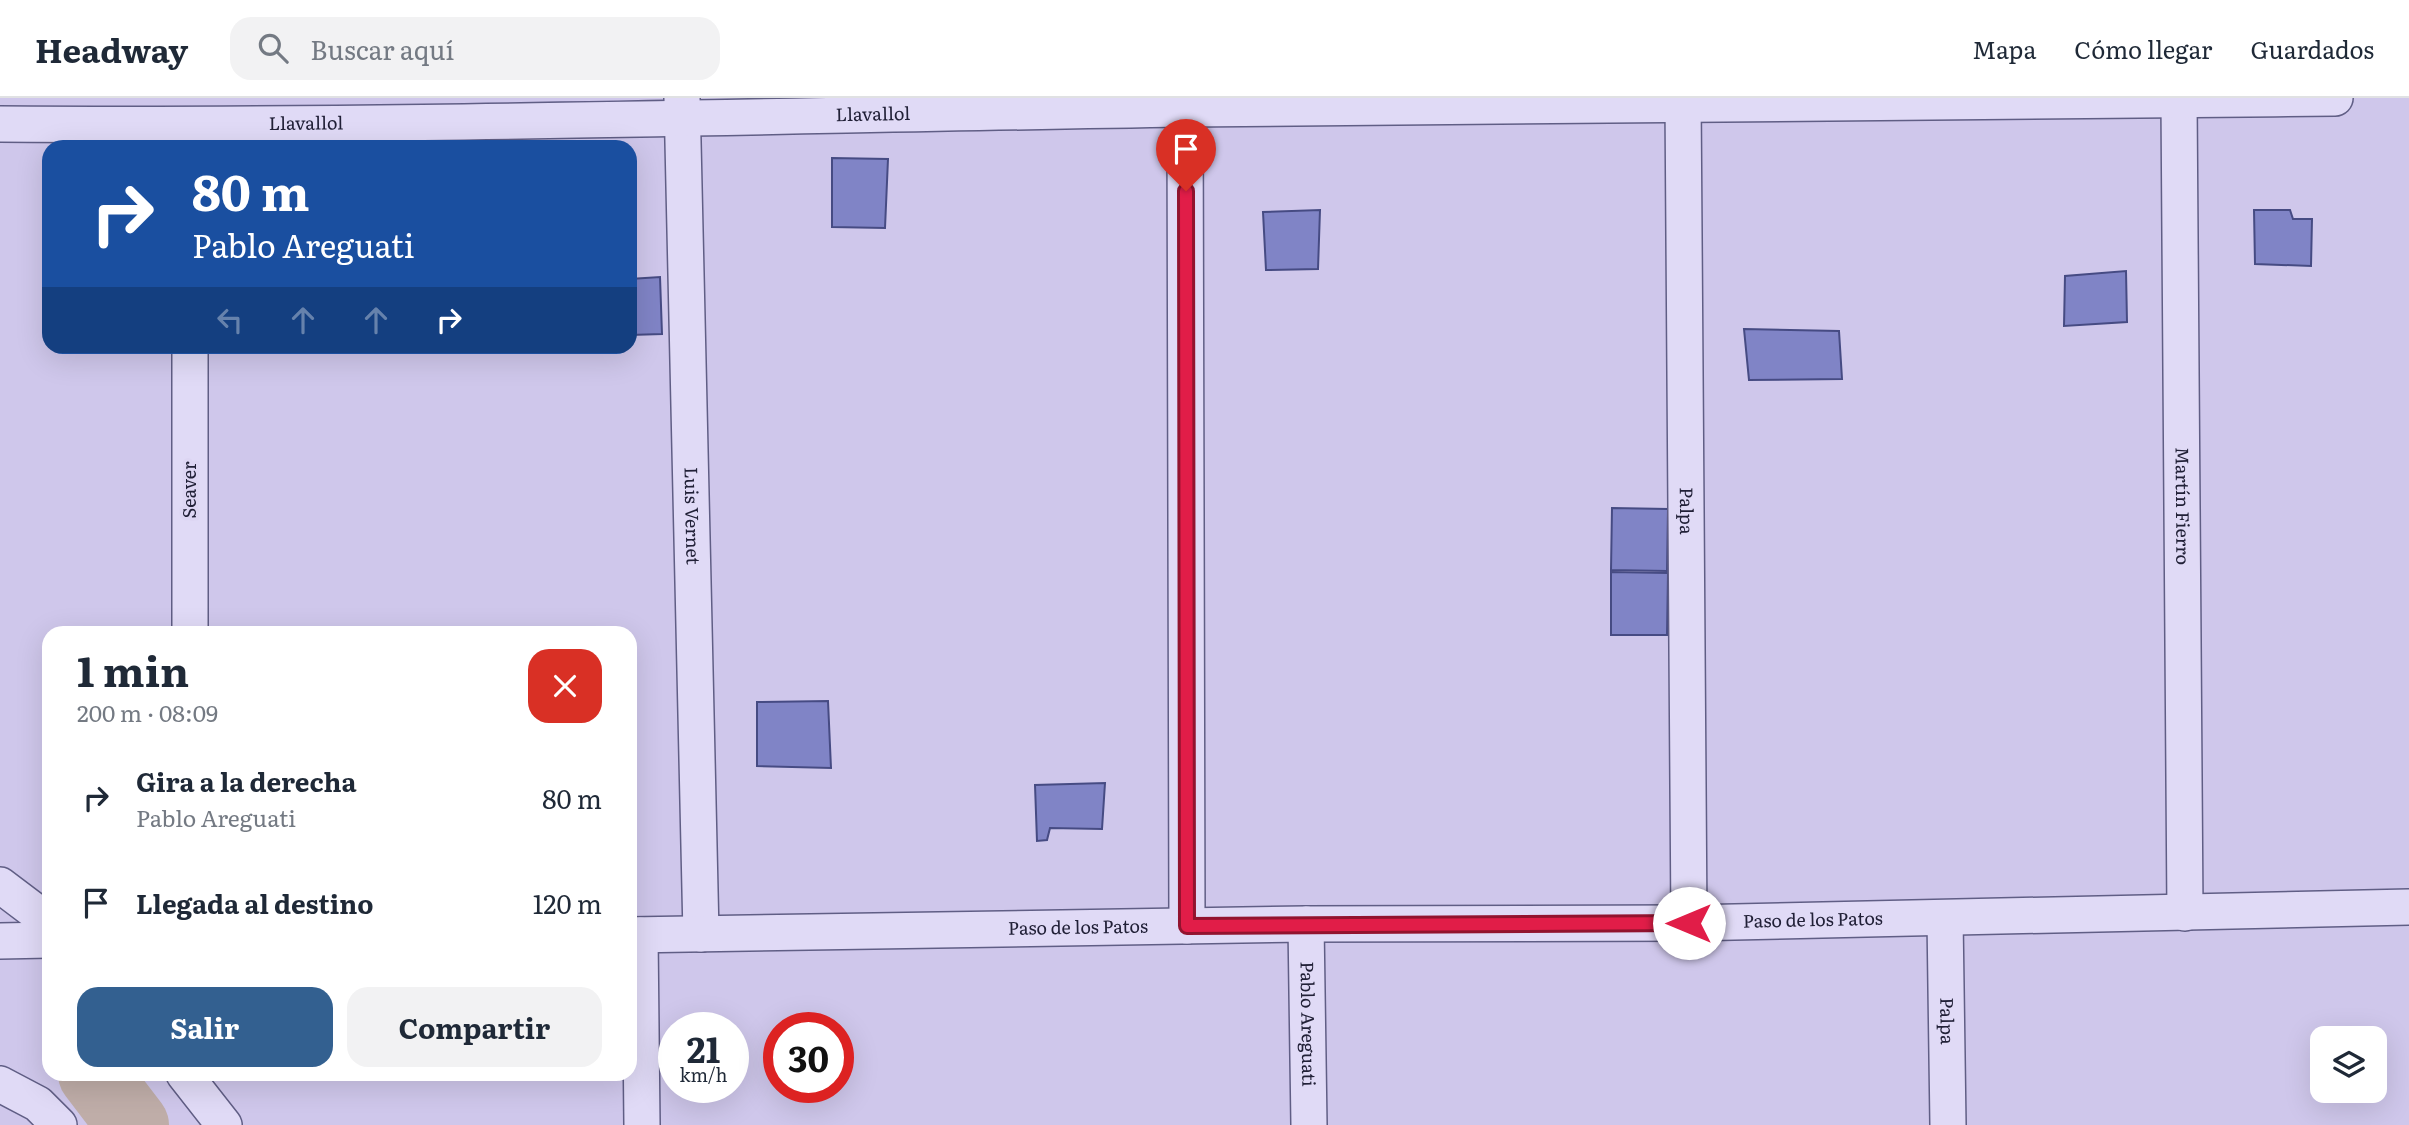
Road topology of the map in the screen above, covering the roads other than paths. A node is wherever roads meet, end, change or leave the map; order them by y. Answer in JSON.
{"nodes":[{"id":1,"x":2335,"y":98,"type":"edge"},
{"id":2,"x":2179,"y":100,"type":"junction"},
{"id":3,"x":1683,"y":101,"type":"edge"},
{"id":4,"x":682,"y":109,"type":"edge"},
{"id":5,"x":1185,"y":109,"type":"junction"},
{"id":6,"x":0,"y":124,"type":"edge"},
{"id":7,"x":191,"y":136,"type":"edge"},
{"id":8,"x":191,"y":354,"type":"edge"},
{"id":9,"x":190,"y":626,"type":"edge"},
{"id":10,"x":0,"y":885,"type":"edge"},
{"id":11,"x":2409,"y":907,"type":"edge"},
{"id":12,"x":2185,"y":913,"type":"junction"},
{"id":13,"x":42,"y":917,"type":"edge"},
{"id":14,"x":1945,"y":918,"type":"junction"},
{"id":15,"x":1689,"y":923,"type":"junction"},
{"id":16,"x":1306,"y":924,"type":"junction"},
{"id":17,"x":1187,"y":926,"type":"junction"},
{"id":18,"x":701,"y":934,"type":"junction"},
{"id":19,"x":637,"y":935,"type":"edge"},
{"id":20,"x":42,"y":940,"type":"edge"},
{"id":21,"x":0,"y":941,"type":"edge"},
{"id":22,"x":637,"y":989,"type":"edge"},
{"id":23,"x":189,"y":1081,"type":"edge"},
{"id":24,"x":0,"y":1084,"type":"edge"},
{"id":25,"x":59,"y":1125,"type":"edge"},
{"id":26,"x":224,"y":1125,"type":"edge"},
{"id":27,"x":642,"y":1125,"type":"edge"},
{"id":28,"x":1309,"y":1125,"type":"edge"},
{"id":29,"x":1948,"y":1125,"type":"edge"}],
"edges":[{"from":1,"to":2,"type":"street","name":"Llavallol"},
{"from":2,"to":3,"type":"street","name":"Llavallol"},
{"from":2,"to":12,"type":"street","name":"Martín Fierro"},
{"from":3,"to":5,"type":"street","name":"Llavallol"},
{"from":3,"to":15,"type":"street","name":"Palpa"},
{"from":4,"to":5,"type":"street","name":"Llavallol"},
{"from":4,"to":7,"type":"street","name":"Llavallol"},
{"from":4,"to":18,"type":"street","name":"Luis Vernet"},
{"from":5,"to":17,"type":"street"},
{"from":6,"to":7,"type":"street","name":"Llavallol"},
{"from":8,"to":9,"type":"street","name":"Seaver"},
{"from":10,"to":13,"type":"street"},
{"from":11,"to":12,"type":"street","name":"Paso de los Patos"},
{"from":12,"to":14,"type":"street","name":"Paso de los Patos"},
{"from":14,"to":15,"type":"street","name":"Paso de los Patos"},
{"from":14,"to":29,"type":"street","name":"Palpa"},
{"from":15,"to":16,"type":"street","name":"Paso de los Patos"},
{"from":16,"to":17,"type":"street","name":"Paso de los Patos"},
{"from":16,"to":28,"type":"street","name":"Pablo Areguati"},
{"from":17,"to":18,"type":"street","name":"Paso de los Patos"},
{"from":18,"to":19,"type":"street","name":"Paso de los Patos"},
{"from":20,"to":21,"type":"street"},
{"from":22,"to":27,"type":"street"},
{"from":23,"to":26,"type":"street"},
{"from":24,"to":25,"type":"street"}]}
